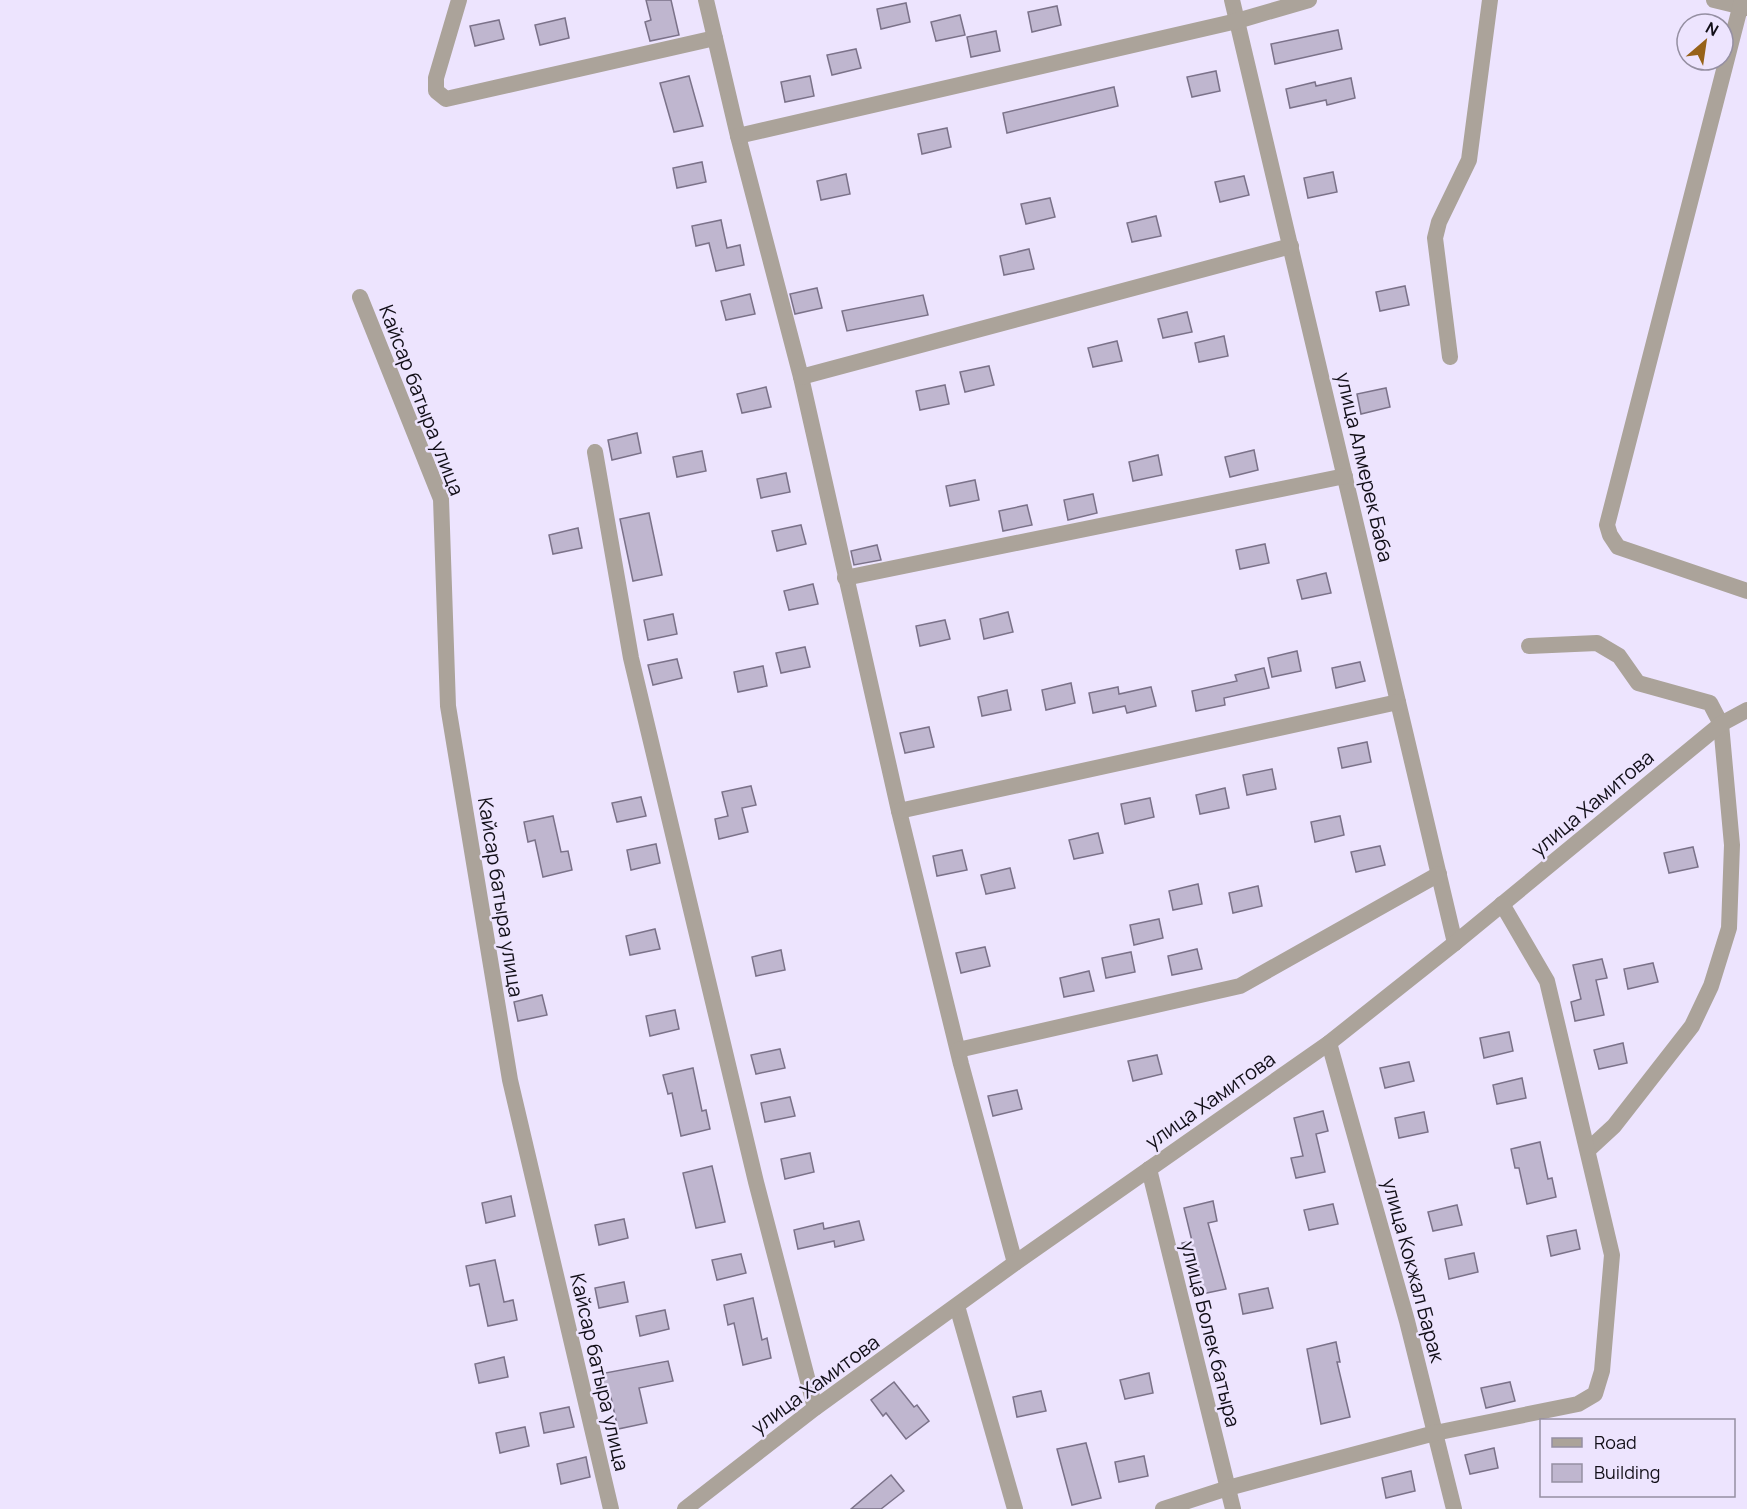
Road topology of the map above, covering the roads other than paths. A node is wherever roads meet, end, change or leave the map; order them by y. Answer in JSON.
{"nodes":[{"id":1,"x":459,"y":0,"type":"edge"},
{"id":2,"x":706,"y":0,"type":"edge"},
{"id":3,"x":1232,"y":0,"type":"edge"},
{"id":4,"x":1309,"y":0,"type":"edge"},
{"id":5,"x":1490,"y":0,"type":"edge"},
{"id":6,"x":1714,"y":0,"type":"edge"},
{"id":7,"x":1743,"y":5,"type":"edge"},
{"id":8,"x":1237,"y":21,"type":"junction"},
{"id":9,"x":715,"y":38,"type":"junction"},
{"id":10,"x":738,"y":136,"type":"junction"},
{"id":11,"x":1291,"y":246,"type":"junction"},
{"id":12,"x":360,"y":297,"type":"dead end"},
{"id":13,"x":1450,"y":357,"type":"dead end"},
{"id":14,"x":801,"y":377,"type":"junction"},
{"id":15,"x":595,"y":452,"type":"dead end"},
{"id":16,"x":1345,"y":476,"type":"junction"},
{"id":17,"x":845,"y":578,"type":"junction"},
{"id":18,"x":1747,"y":591,"type":"edge"},
{"id":19,"x":1529,"y":646,"type":"dead end"},
{"id":20,"x":1398,"y":702,"type":"junction"},
{"id":21,"x":1747,"y":710,"type":"edge"},
{"id":22,"x":1720,"y":724,"type":"junction"},
{"id":23,"x":899,"y":811,"type":"junction"},
{"id":24,"x":1439,"y":874,"type":"junction"},
{"id":25,"x":1502,"y":904,"type":"junction"},
{"id":26,"x":1455,"y":943,"type":"junction"},
{"id":27,"x":1329,"y":1043,"type":"junction"},
{"id":28,"x":958,"y":1050,"type":"junction"},
{"id":29,"x":1587,"y":1150,"type":"junction"},
{"id":30,"x":1149,"y":1169,"type":"junction"},
{"id":31,"x":1015,"y":1263,"type":"junction"},
{"id":32,"x":957,"y":1306,"type":"junction"},
{"id":33,"x":815,"y":1408,"type":"junction"},
{"id":34,"x":1435,"y":1432,"type":"junction"},
{"id":35,"x":1228,"y":1488,"type":"junction"},
{"id":36,"x":611,"y":1509,"type":"edge"},
{"id":37,"x":685,"y":1509,"type":"edge"},
{"id":38,"x":1015,"y":1509,"type":"edge"},
{"id":39,"x":1163,"y":1509,"type":"edge"},
{"id":40,"x":1233,"y":1509,"type":"edge"},
{"id":41,"x":1454,"y":1509,"type":"edge"}],
"edges":[{"from":1,"to":9,"type":"street"},
{"from":2,"to":9,"type":"street"},
{"from":3,"to":8,"type":"street","name":"улица Алмерек Баба"},
{"from":4,"to":8,"type":"street"},
{"from":5,"to":13,"type":"street"},
{"from":6,"to":7,"type":"street"},
{"from":7,"to":18,"type":"street"},
{"from":8,"to":10,"type":"street"},
{"from":8,"to":11,"type":"street","name":"улица Алмерек Баба"},
{"from":9,"to":10,"type":"street"},
{"from":10,"to":14,"type":"street"},
{"from":11,"to":14,"type":"street"},
{"from":11,"to":16,"type":"street","name":"улица Алмерек Баба"},
{"from":12,"to":36,"type":"street","name":"Кайсар батыра улица"},
{"from":14,"to":17,"type":"street"},
{"from":15,"to":33,"type":"street"},
{"from":16,"to":17,"type":"street"},
{"from":16,"to":20,"type":"street","name":"улица Алмерек Баба"},
{"from":17,"to":23,"type":"street"},
{"from":19,"to":22,"type":"street"},
{"from":20,"to":23,"type":"street"},
{"from":20,"to":24,"type":"street","name":"улица Алмерек Баба"},
{"from":21,"to":22,"type":"street","name":"улица Хамитова"},
{"from":22,"to":25,"type":"street","name":"улица Хамитова"},
{"from":22,"to":29,"type":"street"},
{"from":23,"to":28,"type":"street"},
{"from":24,"to":26,"type":"street","name":"улица Алмерек Баба"},
{"from":24,"to":28,"type":"street"},
{"from":25,"to":26,"type":"street","name":"улица Хамитова"},
{"from":25,"to":29,"type":"street"},
{"from":26,"to":27,"type":"street","name":"улица Хамитова"},
{"from":27,"to":30,"type":"street","name":"улица Хамитова"},
{"from":27,"to":34,"type":"street","name":"улица Кокжал Барак"},
{"from":28,"to":31,"type":"street"},
{"from":29,"to":34,"type":"street"},
{"from":30,"to":31,"type":"street","name":"улица Хамитова"},
{"from":30,"to":35,"type":"street","name":"улица Болек батыра"},
{"from":31,"to":32,"type":"street","name":"улица Хамитова"},
{"from":32,"to":33,"type":"street","name":"улица Хамитова"},
{"from":32,"to":38,"type":"street"},
{"from":33,"to":37,"type":"street","name":"улица Хамитова"},
{"from":34,"to":35,"type":"street"},
{"from":34,"to":41,"type":"street","name":"улица Кокжал Барак"},
{"from":35,"to":39,"type":"street"},
{"from":35,"to":40,"type":"street","name":"улица Болек батыра"}]}
